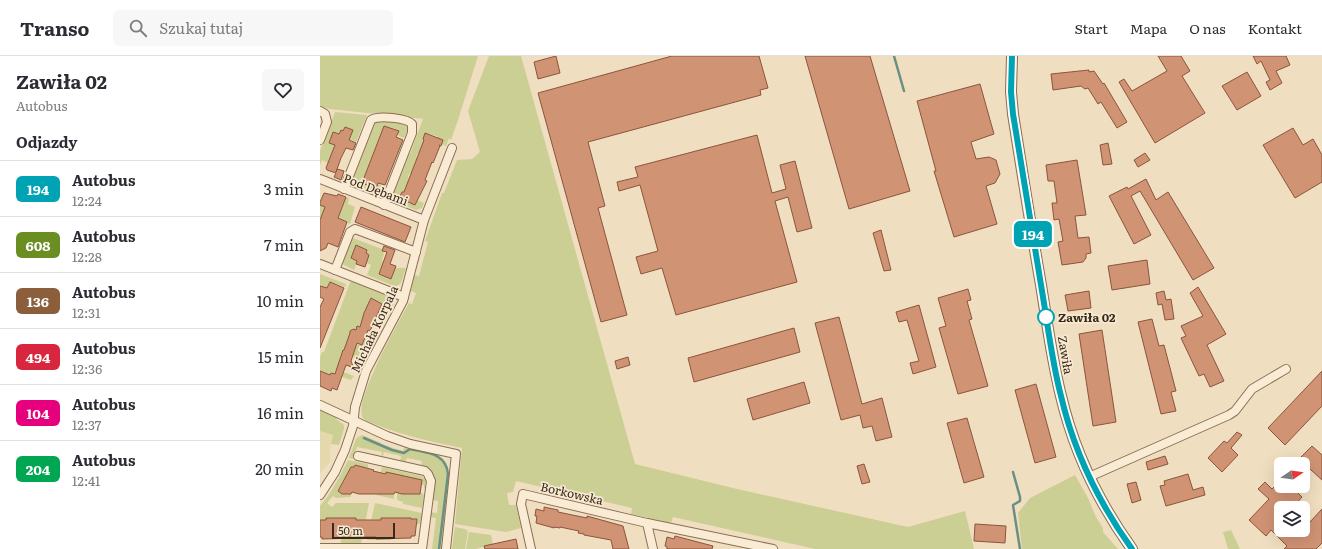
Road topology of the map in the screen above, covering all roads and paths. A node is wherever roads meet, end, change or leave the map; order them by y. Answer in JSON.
{"nodes":[{"id":1,"x":1012,"y":56,"type":"edge"},
{"id":2,"x":323,"y":113,"type":"edge"},
{"id":3,"x":320,"y":140,"type":"edge"},
{"id":4,"x":452,"y":148,"type":"dead end"},
{"id":5,"x":320,"y":179,"type":"edge"},
{"id":6,"x":344,"y":189,"type":"junction"},
{"id":7,"x":384,"y":205,"type":"junction"},
{"id":8,"x":424,"y":220,"type":"junction"},
{"id":9,"x":416,"y":252,"type":"junction"},
{"id":10,"x":320,"y":264,"type":"edge"},
{"id":11,"x":335,"y":270,"type":"junction"},
{"id":12,"x":404,"y":297,"type":"junction"},
{"id":13,"x":1286,"y":368,"type":"dead end"},
{"id":14,"x":320,"y":405,"type":"edge"},
{"id":15,"x":353,"y":421,"type":"junction"},
{"id":16,"x":358,"y":456,"type":"dead end"},
{"id":17,"x":1089,"y":477,"type":"junction"},
{"id":18,"x":320,"y":495,"type":"edge"},
{"id":19,"x":647,"y":522,"type":"junction"},
{"id":20,"x":320,"y":548,"type":"edge"},
{"id":21,"x":422,"y":549,"type":"edge"},
{"id":22,"x":446,"y":549,"type":"edge"},
{"id":23,"x":532,"y":549,"type":"edge"},
{"id":24,"x":654,"y":549,"type":"edge"},
{"id":25,"x":771,"y":549,"type":"edge"},
{"id":26,"x":1132,"y":549,"type":"edge"}],
"edges":[{"from":1,"to":17,"type":"street","name":"Zawiła"},
{"from":2,"to":3,"type":"street"},
{"from":4,"to":8,"type":"street","name":"Michała Korpala"},
{"from":5,"to":6,"type":"street","name":"Pod Dębami"},
{"from":6,"to":7,"type":"street","name":"Pod Dębami"},
{"from":6,"to":7,"type":"street"},
{"from":7,"to":8,"type":"street","name":"Pod Dębami"},
{"from":8,"to":9,"type":"street","name":"Michała Korpala"},
{"from":9,"to":11,"type":"street"},
{"from":9,"to":12,"type":"street","name":"Michała Korpala"},
{"from":10,"to":11,"type":"street"},
{"from":11,"to":12,"type":"street"},
{"from":12,"to":15,"type":"street","name":"Michała Korpala"},
{"from":13,"to":17,"type":"street"},
{"from":14,"to":15,"type":"street"},
{"from":15,"to":18,"type":"street","name":"Michała Korpala"},
{"from":15,"to":22,"type":"street"},
{"from":16,"to":21,"type":"street"},
{"from":17,"to":26,"type":"street","name":"Zawiła"},
{"from":19,"to":23,"type":"street","name":"Borkowska"},
{"from":19,"to":24,"type":"street"},
{"from":19,"to":25,"type":"street","name":"Borkowska"},
{"from":20,"to":21,"type":"street"}]}
